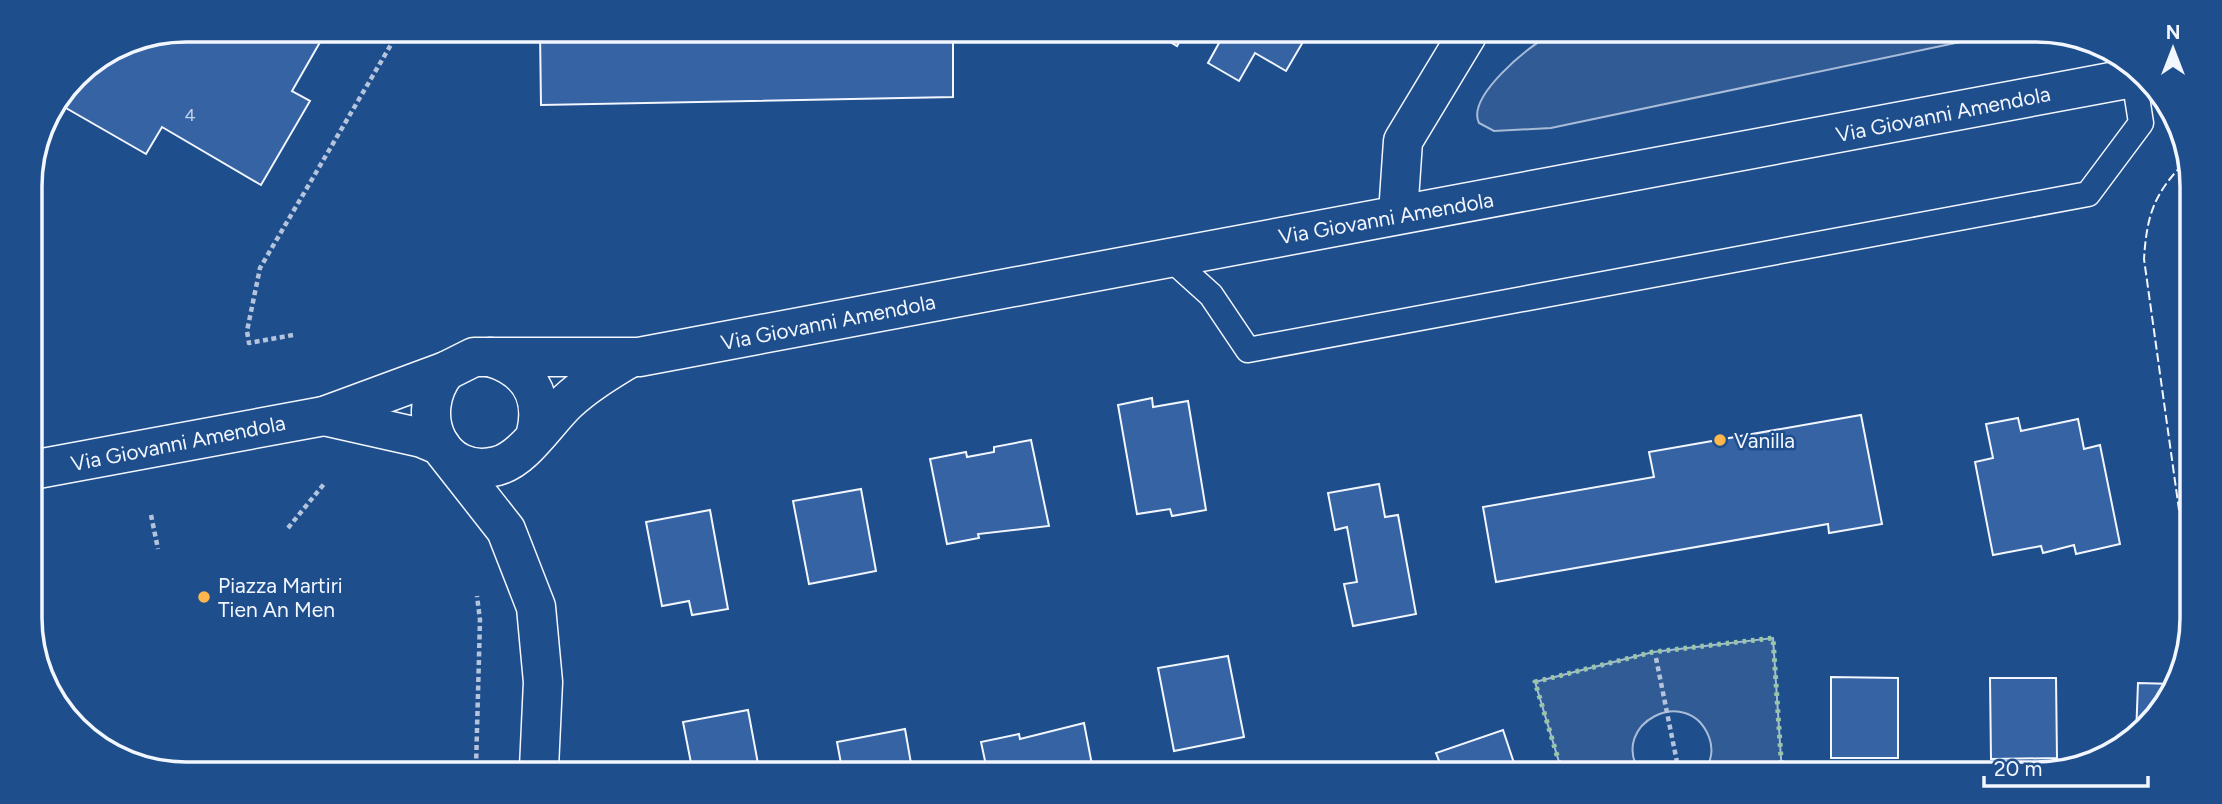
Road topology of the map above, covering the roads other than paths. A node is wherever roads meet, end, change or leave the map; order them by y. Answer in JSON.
{"nodes":[{"id":1,"x":1463,"y":42,"type":"edge"},
{"id":2,"x":2131,"y":78,"type":"edge"},
{"id":3,"x":2139,"y":86,"type":"edge"},
{"id":4,"x":1398,"y":214,"type":"junction"},
{"id":5,"x":1170,"y":258,"type":"junction"},
{"id":6,"x":490,"y":357,"type":"junction"},
{"id":7,"x":628,"y":359,"type":"junction"},
{"id":8,"x":446,"y":371,"type":"junction"},
{"id":9,"x":324,"y":416,"type":"junction"},
{"id":10,"x":536,"y":433,"type":"junction"},
{"id":11,"x":443,"y":449,"type":"junction"},
{"id":12,"x":42,"y":468,"type":"edge"},
{"id":13,"x":539,"y":762,"type":"edge"}],
"edges":[{"from":1,"to":4,"type":"street"},
{"from":2,"to":4,"type":"street","name":"Via Giovanni Amendola"},
{"from":3,"to":5,"type":"lane"},
{"from":4,"to":5,"type":"street","name":"Via Giovanni Amendola"},
{"from":5,"to":7,"type":"street","name":"Via Giovanni Amendola"},
{"from":6,"to":7,"type":"street","name":"Via Giovanni Amendola"},
{"from":6,"to":8,"type":"street","name":"Via Giovanni Amendola"},
{"from":6,"to":10,"type":"street"},
{"from":7,"to":10,"type":"street","name":"Via Giovanni Amendola"},
{"from":8,"to":9,"type":"street","name":"Via Giovanni Amendola"},
{"from":8,"to":11,"type":"street"},
{"from":9,"to":11,"type":"street","name":"Via Giovanni Amendola"},
{"from":9,"to":12,"type":"street","name":"Via Giovanni Amendola"},
{"from":10,"to":11,"type":"street","name":"Via Giovanni Amendola"},
{"from":11,"to":13,"type":"street"}]}
